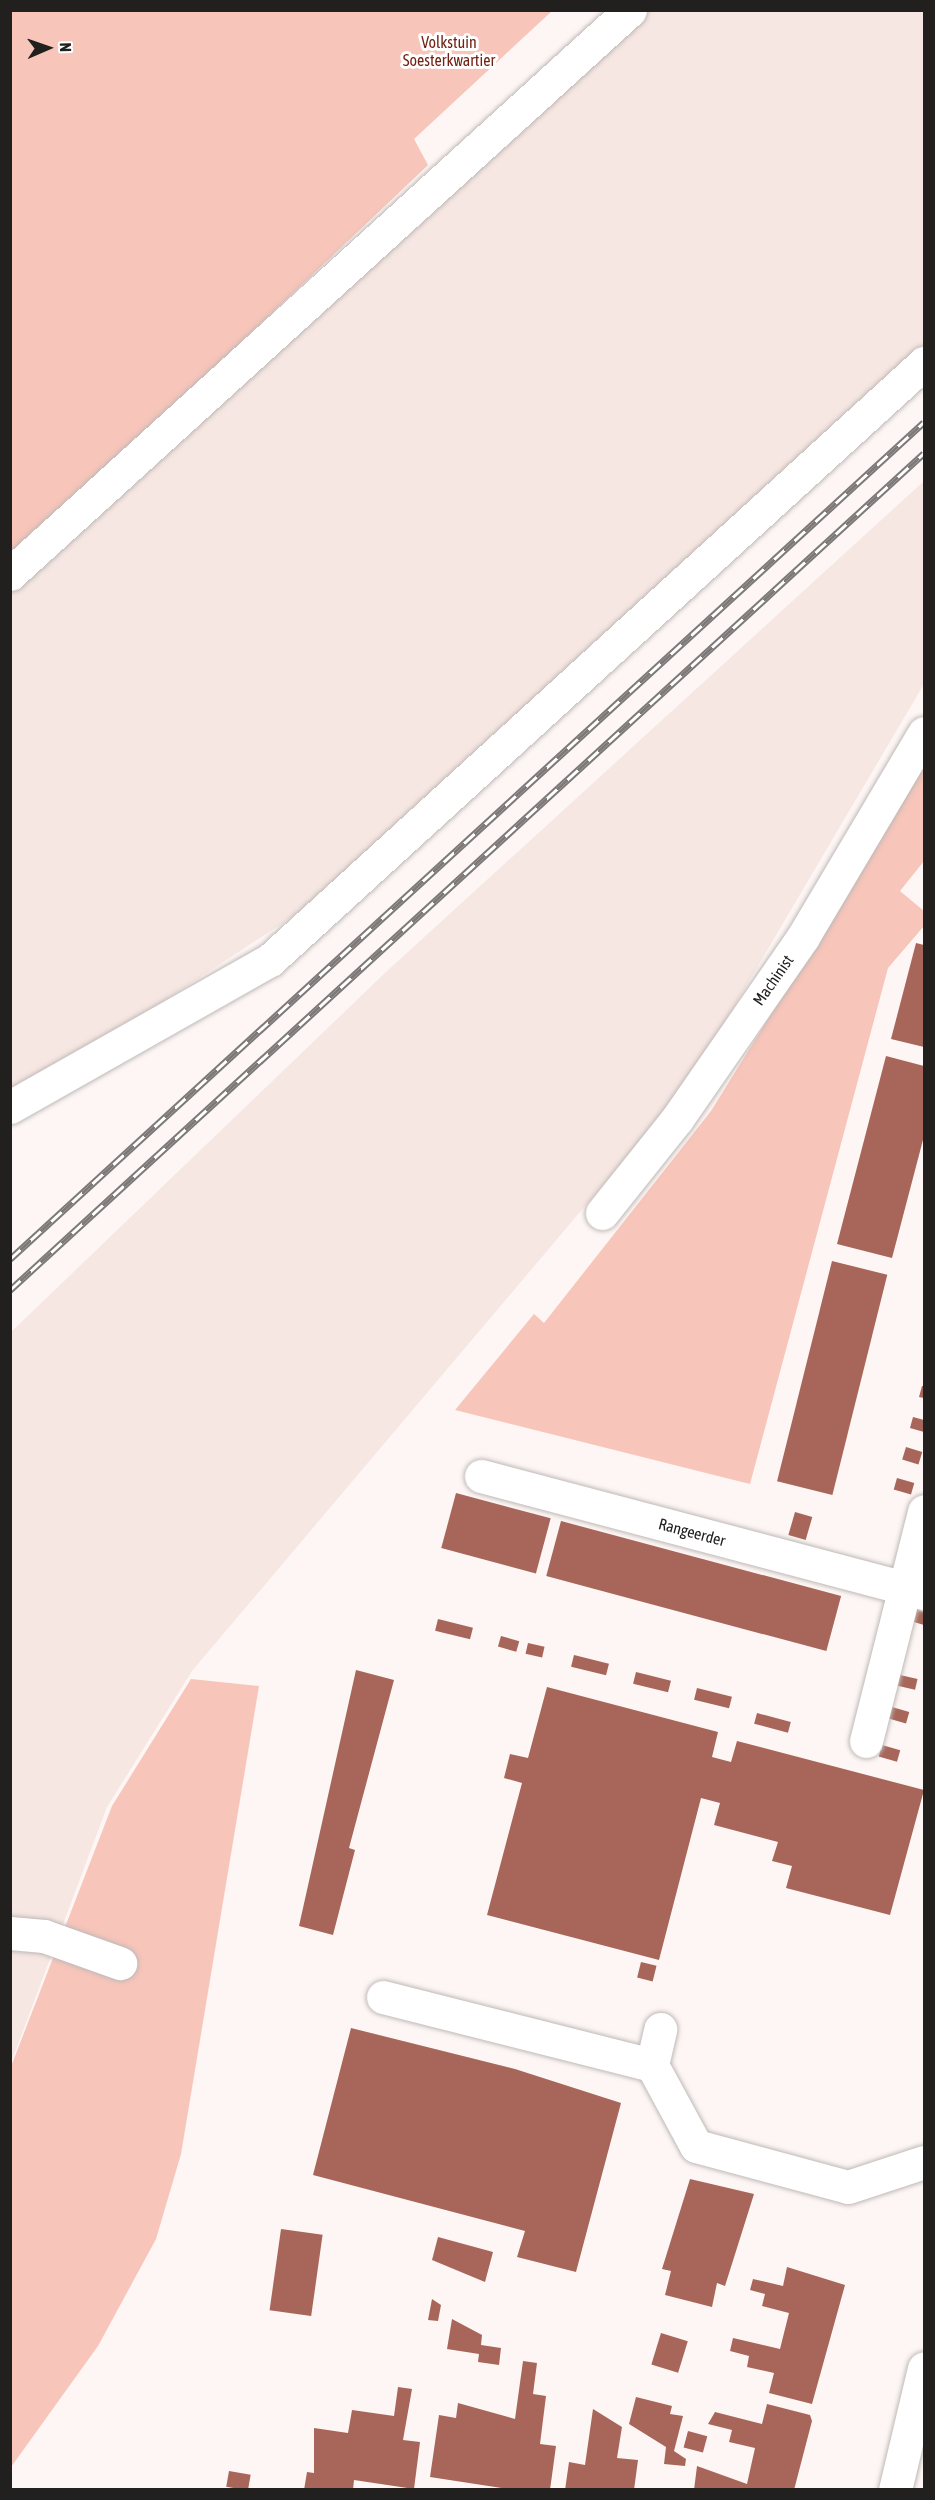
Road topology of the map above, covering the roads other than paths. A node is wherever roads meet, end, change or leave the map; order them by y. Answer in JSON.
{"nodes":[{"id":1,"x":630,"y":10,"type":"edge"},
{"id":2,"x":924,"y":363,"type":"edge"},
{"id":3,"x":10,"y":574,"type":"edge"},
{"id":4,"x":924,"y":734,"type":"edge"},
{"id":5,"x":10,"y":1107,"type":"edge"},
{"id":6,"x":602,"y":1213,"type":"dead end"},
{"id":7,"x":481,"y":1476,"type":"dead end"},
{"id":8,"x":924,"y":1511,"type":"edge"},
{"id":9,"x":914,"y":1590,"type":"edge"},
{"id":10,"x":866,"y":1741,"type":"dead end"},
{"id":11,"x":10,"y":1933,"type":"edge"},
{"id":12,"x":120,"y":1963,"type":"dead end"},
{"id":13,"x":383,"y":1997,"type":"dead end"},
{"id":14,"x":660,"y":2029,"type":"dead end"},
{"id":15,"x":652,"y":2064,"type":"junction"},
{"id":16,"x":924,"y":2162,"type":"edge"},
{"id":17,"x":924,"y":2368,"type":"edge"},
{"id":18,"x":895,"y":2490,"type":"edge"}],
"edges":[{"from":1,"to":3,"type":"street"},
{"from":2,"to":5,"type":"street"},
{"from":4,"to":6,"type":"street","name":"Machinist"},
{"from":7,"to":9,"type":"street","name":"Rangeerder"},
{"from":8,"to":9,"type":"street"},
{"from":9,"to":10,"type":"street"},
{"from":11,"to":12,"type":"street"},
{"from":13,"to":15,"type":"street"},
{"from":14,"to":15,"type":"street"},
{"from":15,"to":16,"type":"street"},
{"from":17,"to":18,"type":"street"}]}
